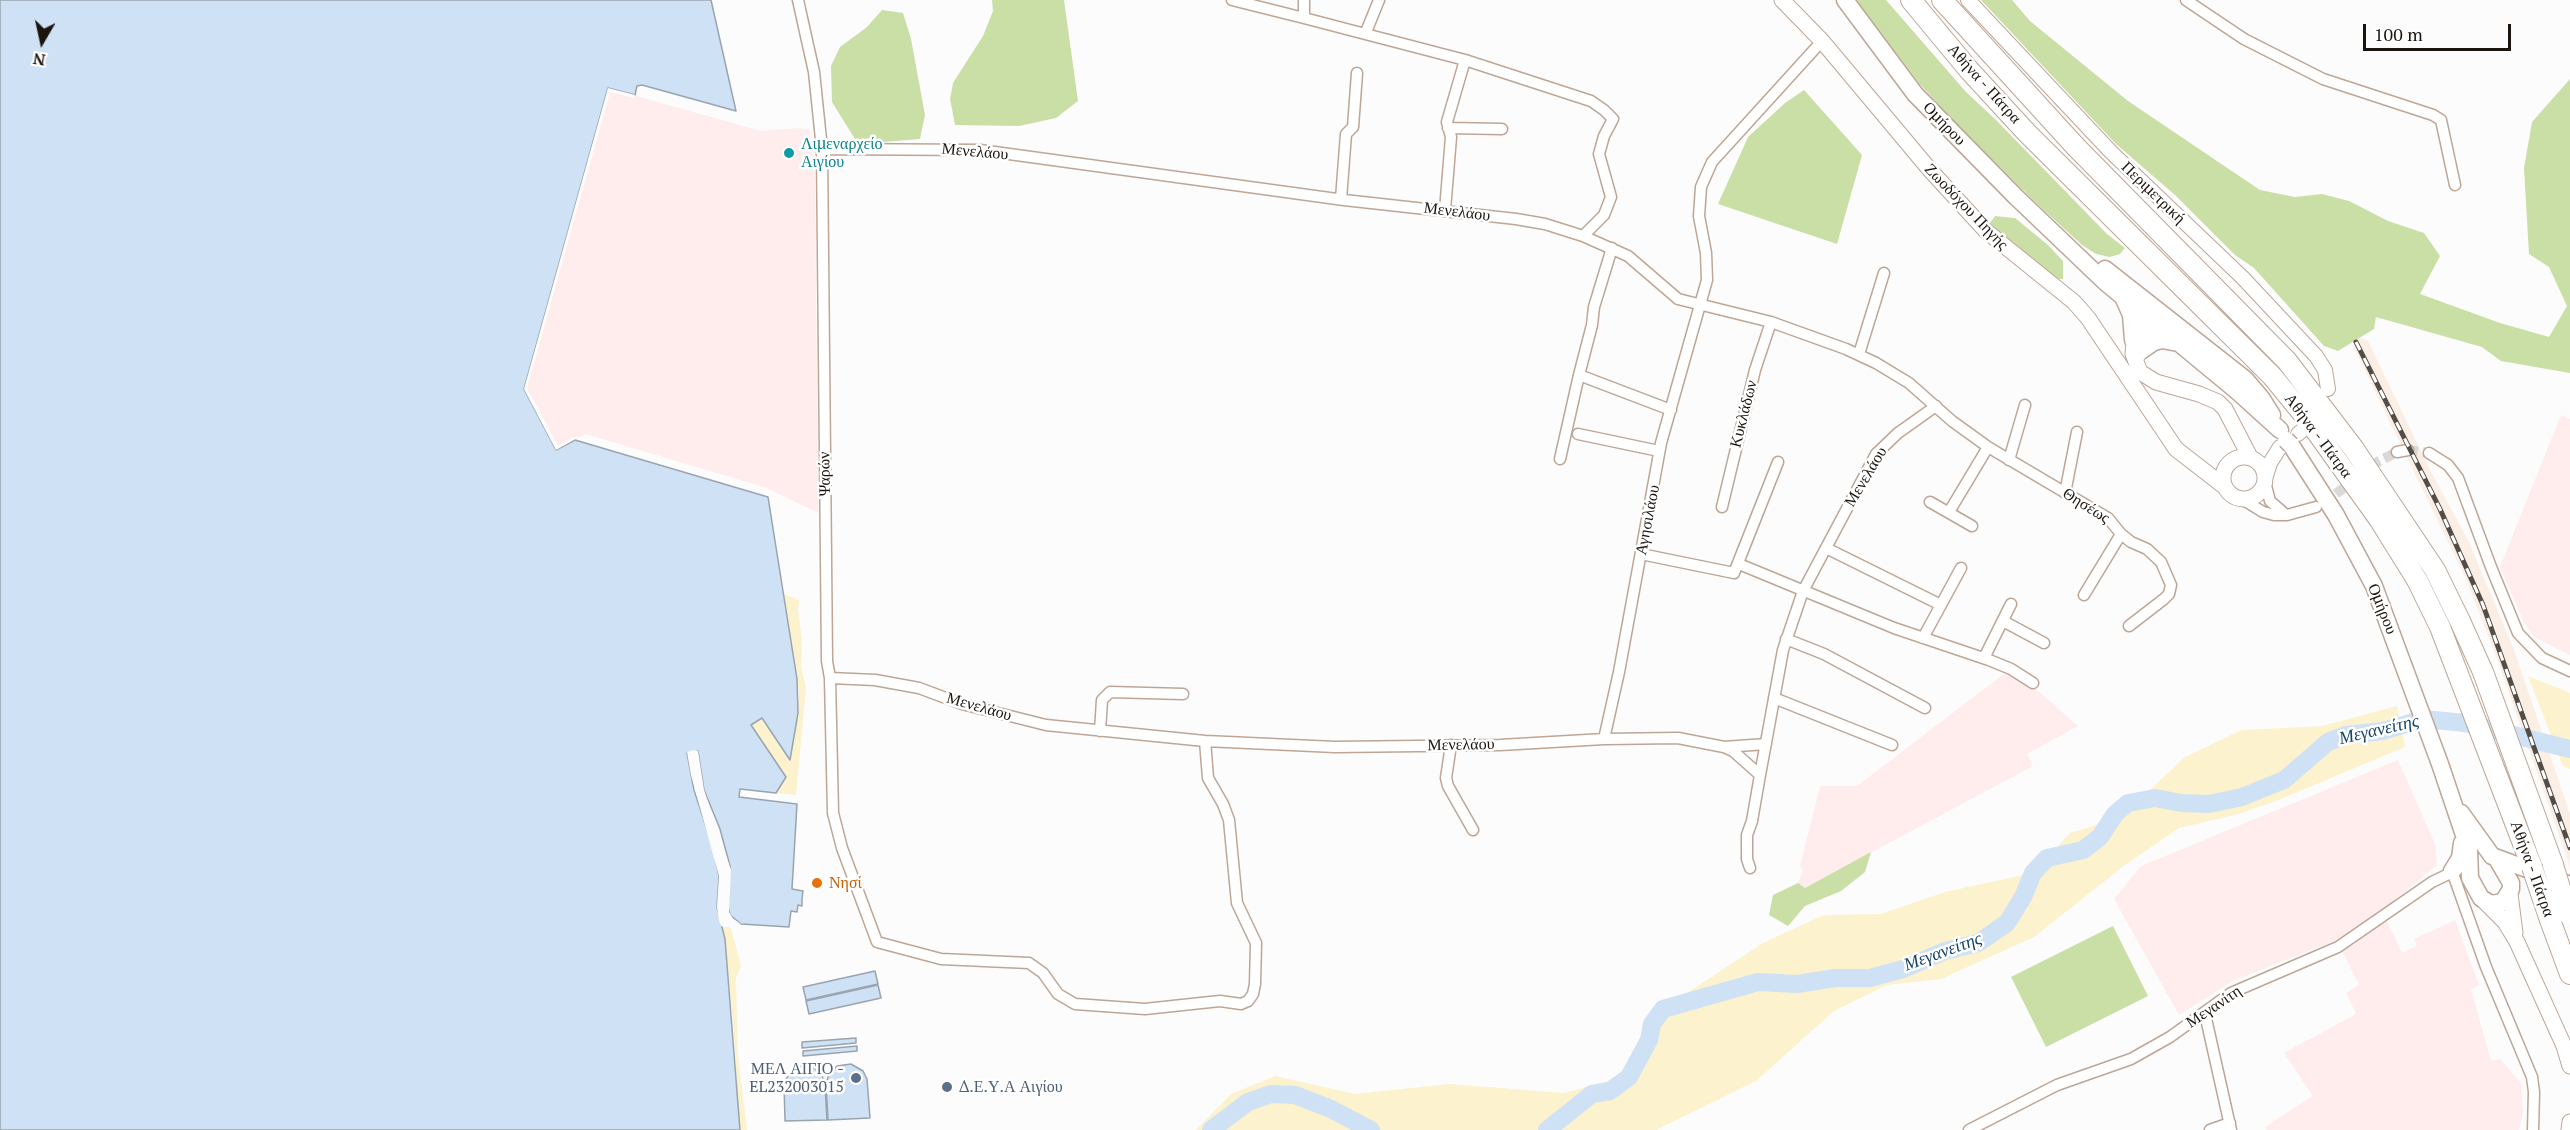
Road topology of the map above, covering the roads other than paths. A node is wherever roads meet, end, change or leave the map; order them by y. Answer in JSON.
{"nodes":[{"id":1,"x":798,"y":0,"type":"edge"},
{"id":2,"x":1232,"y":0,"type":"edge"},
{"id":3,"x":1304,"y":0,"type":"edge"},
{"id":4,"x":1379,"y":0,"type":"edge"},
{"id":5,"x":1782,"y":0,"type":"edge"},
{"id":6,"x":1845,"y":0,"type":"edge"},
{"id":7,"x":1911,"y":0,"type":"edge"},
{"id":8,"x":1941,"y":0,"type":"edge"},
{"id":9,"x":1968,"y":0,"type":"edge"},
{"id":10,"x":2186,"y":0,"type":"edge"},
{"id":11,"x":1305,"y":18,"type":"junction"},
{"id":12,"x":1366,"y":32,"type":"junction"},
{"id":13,"x":1822,"y":40,"type":"junction"},
{"id":14,"x":1465,"y":60,"type":"junction"},
{"id":15,"x":1357,"y":73,"type":"dead end"},
{"id":16,"x":1448,"y":128,"type":"junction"},
{"id":17,"x":1502,"y":129,"type":"dead end"},
{"id":18,"x":822,"y":149,"type":"junction"},
{"id":19,"x":2455,"y":184,"type":"dead end"},
{"id":20,"x":1341,"y":199,"type":"junction"},
{"id":21,"x":1445,"y":210,"type":"junction"},
{"id":22,"x":1583,"y":236,"type":"junction"},
{"id":23,"x":2057,"y":236,"type":"junction"},
{"id":24,"x":1612,"y":248,"type":"junction"},
{"id":25,"x":1884,"y":273,"type":"dead end"},
{"id":26,"x":2122,"y":296,"type":"junction"},
{"id":27,"x":1701,"y":304,"type":"junction"},
{"id":28,"x":2157,"y":317,"type":"junction"},
{"id":29,"x":1771,"y":322,"type":"junction"},
{"id":30,"x":2181,"y":344,"type":"junction"},
{"id":31,"x":2136,"y":352,"type":"junction"},
{"id":32,"x":1859,"y":354,"type":"junction"},
{"id":33,"x":1579,"y":375,"type":"junction"},
{"id":34,"x":2328,"y":389,"type":"dead end"},
{"id":35,"x":2025,"y":405,"type":"dead end"},
{"id":36,"x":1936,"y":406,"type":"junction"},
{"id":37,"x":1671,"y":410,"type":"junction"},
{"id":38,"x":2233,"y":427,"type":"junction"},
{"id":39,"x":2077,"y":432,"type":"dead end"},
{"id":40,"x":1578,"y":434,"type":"dead end"},
{"id":41,"x":2292,"y":435,"type":"junction"},
{"id":42,"x":1988,"y":447,"type":"junction"},
{"id":43,"x":1659,"y":452,"type":"junction"},
{"id":44,"x":2429,"y":453,"type":"tunnel mouth"},
{"id":45,"x":2252,"y":458,"type":"junction"},
{"id":46,"x":1560,"y":459,"type":"dead end"},
{"id":47,"x":2009,"y":460,"type":"junction"},
{"id":48,"x":1778,"y":462,"type":"dead end"},
{"id":49,"x":2227,"y":465,"type":"junction"},
{"id":50,"x":2196,"y":466,"type":"junction"},
{"id":51,"x":2265,"y":479,"type":"junction"},
{"id":52,"x":2225,"y":487,"type":"junction"},
{"id":53,"x":2065,"y":493,"type":"junction"},
{"id":54,"x":2242,"y":499,"type":"junction"},
{"id":55,"x":1930,"y":502,"type":"dead end"},
{"id":56,"x":1722,"y":507,"type":"dead end"},
{"id":57,"x":2316,"y":507,"type":"tunnel mouth"},
{"id":58,"x":1949,"y":512,"type":"junction"},
{"id":59,"x":2286,"y":515,"type":"junction"},
{"id":60,"x":1972,"y":526,"type":"dead end"},
{"id":61,"x":2121,"y":534,"type":"junction"},
{"id":62,"x":1826,"y":548,"type":"junction"},
{"id":63,"x":1641,"y":555,"type":"junction"},
{"id":64,"x":1739,"y":564,"type":"junction"},
{"id":65,"x":1961,"y":568,"type":"dead end"},
{"id":66,"x":1803,"y":591,"type":"junction"},
{"id":67,"x":2084,"y":595,"type":"dead end"},
{"id":68,"x":2011,"y":604,"type":"dead end"},
{"id":69,"x":1941,"y":605,"type":"junction"},
{"id":70,"x":2003,"y":621,"type":"junction"},
{"id":71,"x":2129,"y":626,"type":"dead end"},
{"id":72,"x":1923,"y":638,"type":"junction"},
{"id":73,"x":1786,"y":639,"type":"junction"},
{"id":74,"x":2044,"y":642,"type":"dead end"},
{"id":75,"x":1984,"y":658,"type":"junction"},
{"id":76,"x":2570,"y":672,"type":"edge"},
{"id":77,"x":830,"y":678,"type":"junction"},
{"id":78,"x":2033,"y":683,"type":"dead end"},
{"id":79,"x":1183,"y":694,"type":"dead end"},
{"id":80,"x":1774,"y":698,"type":"junction"},
{"id":81,"x":1924,"y":708,"type":"dead end"},
{"id":82,"x":1100,"y":731,"type":"junction"},
{"id":83,"x":1604,"y":739,"type":"junction"},
{"id":84,"x":1205,"y":741,"type":"junction"},
{"id":85,"x":1766,"y":744,"type":"junction"},
{"id":86,"x":1451,"y":745,"type":"junction"},
{"id":87,"x":1892,"y":745,"type":"dead end"},
{"id":88,"x":1724,"y":747,"type":"junction"},
{"id":89,"x":1760,"y":775,"type":"junction"},
{"id":90,"x":2453,"y":802,"type":"junction"},
{"id":91,"x":1473,"y":830,"type":"dead end"},
{"id":92,"x":2462,"y":833,"type":"junction"},
{"id":93,"x":2494,"y":857,"type":"junction"},
{"id":94,"x":2469,"y":867,"type":"junction"},
{"id":95,"x":1750,"y":868,"type":"dead end"},
{"id":96,"x":2452,"y":872,"type":"junction"},
{"id":97,"x":2570,"y":885,"type":"edge"},
{"id":98,"x":2510,"y":894,"type":"junction"},
{"id":99,"x":2486,"y":902,"type":"junction"},
{"id":100,"x":2564,"y":913,"type":"edge"},
{"id":101,"x":2517,"y":942,"type":"junction"},
{"id":102,"x":2570,"y":974,"type":"edge"},
{"id":103,"x":2205,"y":1014,"type":"junction"},
{"id":104,"x":2570,"y":1066,"type":"edge"},
{"id":105,"x":2570,"y":1122,"type":"edge"},
{"id":106,"x":2230,"y":1127,"type":"edge"},
{"id":107,"x":1969,"y":1130,"type":"edge"},
{"id":108,"x":2210,"y":1130,"type":"edge"},
{"id":109,"x":2533,"y":1130,"type":"edge"},
{"id":110,"x":2569,"y":1130,"type":"edge"}],
"edges":[{"from":1,"to":18,"type":"street","name":"Ψαρών"},
{"from":2,"to":11,"type":"street"},
{"from":3,"to":11,"type":"street"},
{"from":4,"to":12,"type":"street"},
{"from":5,"to":13,"type":"main road","name":"Ζωοδόχου Πηγής"},
{"from":6,"to":23,"type":"main road","name":"Ομήρου"},
{"from":7,"to":100,"type":"highway","name":"Αθήνα - Πάτρα","bridge":true},
{"from":8,"to":100,"type":"highway","name":"Αθήνα - Πάτρα","bridge":true},
{"from":9,"to":34,"type":"street","name":"Περιμετρική"},
{"from":10,"to":19,"type":"street"},
{"from":11,"to":12,"type":"street"},
{"from":12,"to":14,"type":"street"},
{"from":13,"to":27,"type":"street","name":"Αγησιλάου"},
{"from":13,"to":50,"type":"main road","name":"Ζωοδόχου Πηγής"},
{"from":14,"to":16,"type":"street"},
{"from":14,"to":22,"type":"street"},
{"from":15,"to":20,"type":"street"},
{"from":16,"to":17,"type":"street"},
{"from":16,"to":21,"type":"street"},
{"from":18,"to":20,"type":"street","name":"Μενελάου"},
{"from":18,"to":77,"type":"street","name":"Ψαρών"},
{"from":20,"to":21,"type":"street","name":"Μενελάου"},
{"from":21,"to":22,"type":"street","name":"Μενελάου"},
{"from":22,"to":24,"type":"street","name":"Μενελάου"},
{"from":23,"to":26,"type":"main road","name":"Ομήρου"},
{"from":23,"to":28,"type":"main road","name":"Ομήρου"},
{"from":24,"to":27,"type":"street","name":"Μενελάου"},
{"from":24,"to":33,"type":"street"},
{"from":25,"to":32,"type":"street"},
{"from":26,"to":28,"type":"main road","name":"Ομήρου"},
{"from":26,"to":31,"type":"main road"},
{"from":27,"to":29,"type":"street","name":"Μενελάου"},
{"from":27,"to":37,"type":"street","name":"Αγησιλάου"},
{"from":28,"to":30,"type":"main road","name":"Ομήρου"},
{"from":28,"to":31,"type":"main road"},
{"from":28,"to":41,"type":"main road","name":"Ομήρου"},
{"from":29,"to":32,"type":"street","name":"Μενελάου"},
{"from":29,"to":56,"type":"street","name":"Κυκλάδων"},
{"from":30,"to":31,"type":"main road"},
{"from":30,"to":41,"type":"main road","name":"Ομήρου"},
{"from":31,"to":38,"type":"main road"},
{"from":32,"to":36,"type":"street","name":"Μενελάου"},
{"from":33,"to":37,"type":"street"},
{"from":33,"to":46,"type":"street"},
{"from":35,"to":47,"type":"street"},
{"from":36,"to":42,"type":"street","name":"Θησέως"},
{"from":36,"to":62,"type":"street","name":"Μενελάου"},
{"from":37,"to":43,"type":"street","name":"Αγησιλάου"},
{"from":38,"to":45,"type":"main road"},
{"from":38,"to":49,"type":"main road"},
{"from":39,"to":53,"type":"street"},
{"from":40,"to":43,"type":"street"},
{"from":41,"to":90,"type":"main road","name":"Ομήρου"},
{"from":42,"to":47,"type":"street","name":"Θησέως"},
{"from":42,"to":58,"type":"street"},
{"from":43,"to":63,"type":"street","name":"Αγησιλάου"},
{"from":44,"to":76,"type":"street"},
{"from":45,"to":49,"type":"main road"},
{"from":45,"to":51,"type":"main road"},
{"from":45,"to":51,"type":"street"},
{"from":47,"to":53,"type":"street","name":"Θησέως"},
{"from":48,"to":64,"type":"street"},
{"from":49,"to":50,"type":"main road"},
{"from":49,"to":52,"type":"main road"},
{"from":50,"to":52,"type":"main road","name":"Ζωοδόχου Πηγής"},
{"from":51,"to":54,"type":"main road"},
{"from":51,"to":59,"type":"street"},
{"from":52,"to":54,"type":"main road"},
{"from":53,"to":61,"type":"street","name":"Θησέως"},
{"from":54,"to":59,"type":"street"},
{"from":55,"to":58,"type":"street"},
{"from":57,"to":59,"type":"street"},
{"from":58,"to":60,"type":"street"},
{"from":61,"to":67,"type":"street"},
{"from":61,"to":71,"type":"street","name":"Θησέως"},
{"from":62,"to":66,"type":"street","name":"Μενελάου"},
{"from":62,"to":69,"type":"street"},
{"from":63,"to":64,"type":"street"},
{"from":63,"to":83,"type":"street","name":"Αγησιλάου"},
{"from":64,"to":66,"type":"street"},
{"from":65,"to":69,"type":"street"},
{"from":66,"to":72,"type":"street"},
{"from":66,"to":73,"type":"street","name":"Μενελάου"},
{"from":68,"to":70,"type":"street"},
{"from":69,"to":72,"type":"street"},
{"from":70,"to":74,"type":"street"},
{"from":70,"to":75,"type":"street"},
{"from":72,"to":75,"type":"street"},
{"from":73,"to":80,"type":"street","name":"Μενελάου"},
{"from":73,"to":81,"type":"street"},
{"from":75,"to":78,"type":"street"},
{"from":77,"to":82,"type":"street","name":"Μενελάου"},
{"from":77,"to":84,"type":"street","name":"Ψαρών"},
{"from":79,"to":82,"type":"street"},
{"from":80,"to":85,"type":"street","name":"Μενελάου"},
{"from":80,"to":87,"type":"street"},
{"from":82,"to":84,"type":"street","name":"Μενελάου"},
{"from":83,"to":86,"type":"street","name":"Μενελάου"},
{"from":83,"to":88,"type":"street","name":"Μενελάου"},
{"from":84,"to":86,"type":"street","name":"Μενελάου"},
{"from":85,"to":88,"type":"street"},
{"from":85,"to":89,"type":"street","name":"Μενελάου"},
{"from":86,"to":91,"type":"street"},
{"from":88,"to":89,"type":"street","name":"Μενελάου"},
{"from":89,"to":95,"type":"street"},
{"from":90,"to":92,"type":"main road","name":"Ομήρου"},
{"from":90,"to":93,"type":"main road","name":"Ομήρου"},
{"from":92,"to":94,"type":"main road","name":"Ομήρου"},
{"from":92,"to":96,"type":"main road"},
{"from":93,"to":94,"type":"main road"},
{"from":93,"to":97,"type":"main road"},
{"from":93,"to":98,"type":"main road","name":"Ομήρου"},
{"from":94,"to":96,"type":"street","name":"Μεγανίτη"},
{"from":94,"to":99,"type":"main road","name":"Ομήρου"},
{"from":96,"to":103,"type":"street","name":"Μεγανίτη"},
{"from":96,"to":109,"type":"street"},
{"from":98,"to":99,"type":"main road"},
{"from":98,"to":100,"type":"main road"},
{"from":98,"to":101,"type":"main road"},
{"from":99,"to":101,"type":"main road"},
{"from":100,"to":102,"type":"highway","name":"Αθήνα - Πάτρα"},
{"from":101,"to":104,"type":"main road"},
{"from":103,"to":106,"type":"street"},
{"from":103,"to":107,"type":"street","name":"Μεγανίτη"},
{"from":105,"to":110,"type":"main road"},
{"from":106,"to":108,"type":"street"}]}
